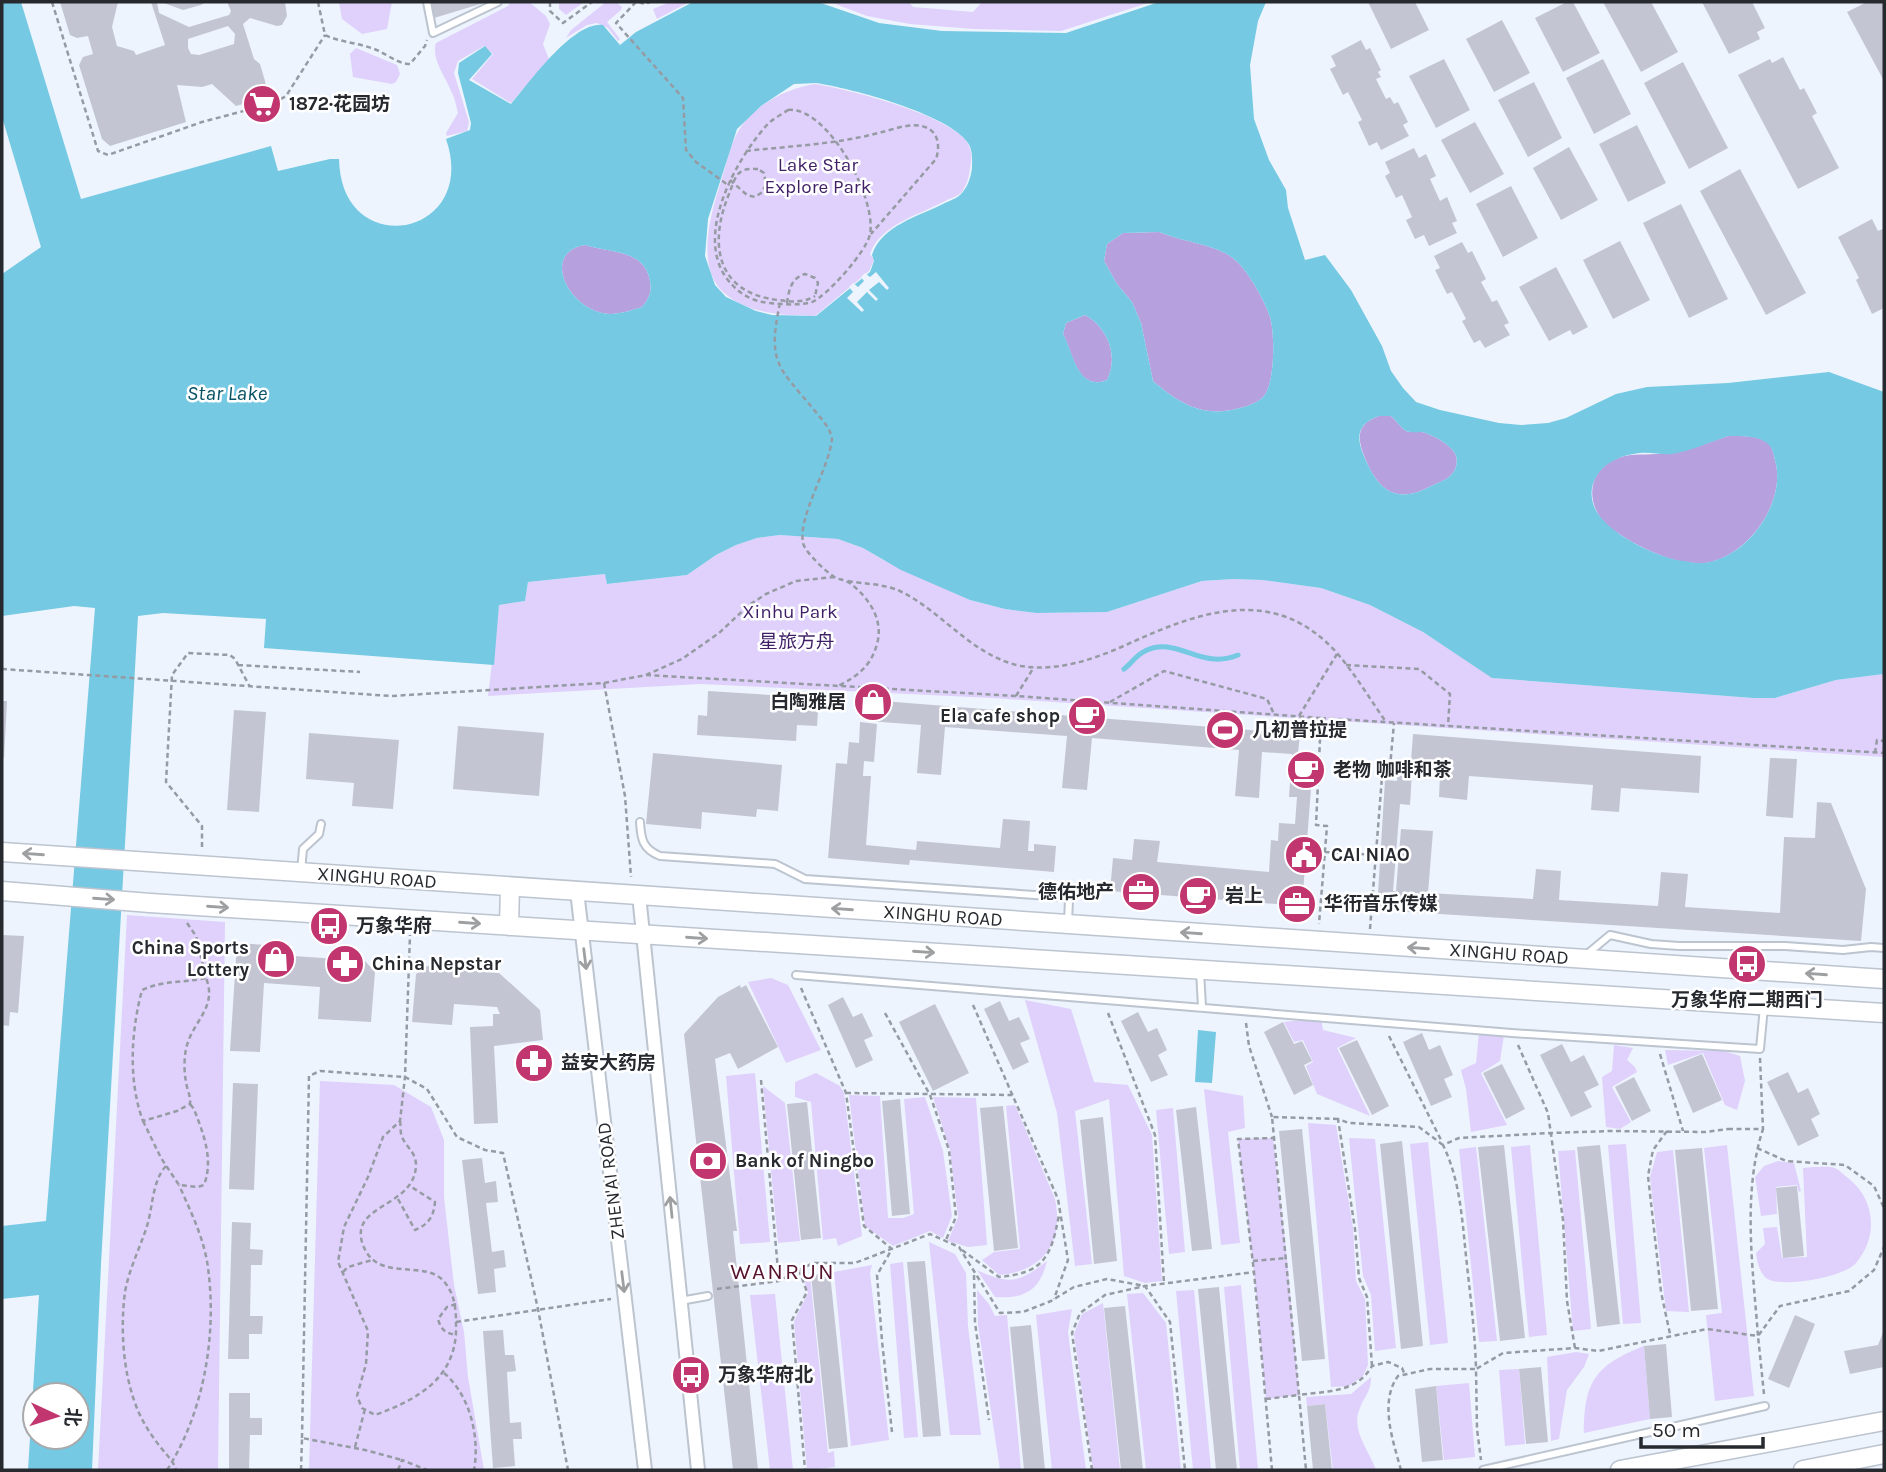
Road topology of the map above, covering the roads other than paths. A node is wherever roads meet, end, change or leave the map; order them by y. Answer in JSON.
{"nodes":[{"id":1,"x":427,"y":2,"type":"edge"},
{"id":2,"x":498,"y":2,"type":"edge"},
{"id":3,"x":640,"y":822,"type":"dead end"},
{"id":4,"x":321,"y":824,"type":"dead end"},
{"id":5,"x":2,"y":852,"type":"edge"},
{"id":6,"x":301,"y":873,"type":"junction"},
{"id":7,"x":510,"y":887,"type":"junction"},
{"id":8,"x":635,"y":889,"type":"junction"},
{"id":9,"x":2,"y":891,"type":"edge"},
{"id":10,"x":577,"y":891,"type":"junction"},
{"id":11,"x":1068,"y":924,"type":"junction"},
{"id":12,"x":509,"y":926,"type":"junction"},
{"id":13,"x":582,"y":930,"type":"junction"},
{"id":14,"x":643,"y":934,"type":"junction"},
{"id":15,"x":1884,"y":947,"type":"edge"},
{"id":16,"x":1583,"y":959,"type":"junction"},
{"id":17,"x":1200,"y":970,"type":"junction"},
{"id":18,"x":796,"y":975,"type":"road end"},
{"id":19,"x":1884,"y":979,"type":"edge"},
{"id":20,"x":1764,"y":1006,"type":"junction"},
{"id":21,"x":1202,"y":1007,"type":"junction"},
{"id":22,"x":1884,"y":1013,"type":"edge"},
{"id":23,"x":707,"y":1293,"type":"road end"},
{"id":24,"x":680,"y":1301,"type":"junction"},
{"id":25,"x":1765,"y":1406,"type":"road end"},
{"id":26,"x":1884,"y":1421,"type":"edge"},
{"id":27,"x":1884,"y":1454,"type":"edge"},
{"id":28,"x":645,"y":1470,"type":"edge"},
{"id":29,"x":698,"y":1470,"type":"edge"},
{"id":30,"x":1483,"y":1470,"type":"edge"},
{"id":31,"x":1620,"y":1470,"type":"edge"},
{"id":32,"x":1803,"y":1470,"type":"edge"}],
"edges":[{"from":1,"to":2,"type":"lane"},
{"from":3,"to":11,"type":"lane"},
{"from":4,"to":6,"type":"lane"},
{"from":6,"to":5,"type":"street","name":"XINGHU ROAD","one_way":true},
{"from":6,"to":7,"type":"street","name":"XINGHU ROAD"},
{"from":7,"to":10,"type":"street","name":"XINGHU ROAD"},
{"from":7,"to":12,"type":"street"},
{"from":8,"to":10,"type":"street","name":"XINGHU ROAD"},
{"from":11,"to":8,"type":"street","name":"XINGHU ROAD","one_way":true},
{"from":8,"to":14,"type":"street"},
{"from":9,"to":12,"type":"street","name":"XINGHU ROAD","one_way":true},
{"from":10,"to":13,"type":"street","name":"ZHEN'AI ROAD"},
{"from":16,"to":11,"type":"street","name":"XINGHU ROAD","one_way":true},
{"from":12,"to":13,"type":"street","name":"XINGHU ROAD"},
{"from":13,"to":14,"type":"street","name":"XINGHU ROAD"},
{"from":13,"to":28,"type":"street","name":"ZHEN'AI ROAD","one_way":true},
{"from":14,"to":17,"type":"street","name":"XINGHU ROAD","one_way":true},
{"from":24,"to":14,"type":"street","one_way":true},
{"from":15,"to":16,"type":"lane"},
{"from":19,"to":16,"type":"street","name":"XINGHU ROAD","one_way":true},
{"from":17,"to":20,"type":"street","name":"XINGHU ROAD"},
{"from":17,"to":21,"type":"lane"},
{"from":18,"to":21,"type":"lane"},
{"from":20,"to":21,"type":"lane"},
{"from":20,"to":22,"type":"street","name":"XINGHU ROAD"},
{"from":23,"to":24,"type":"lane"},
{"from":24,"to":29,"type":"street"},
{"from":25,"to":30,"type":"lane"},
{"from":26,"to":31,"type":"street"},
{"from":27,"to":32,"type":"street"}]}
